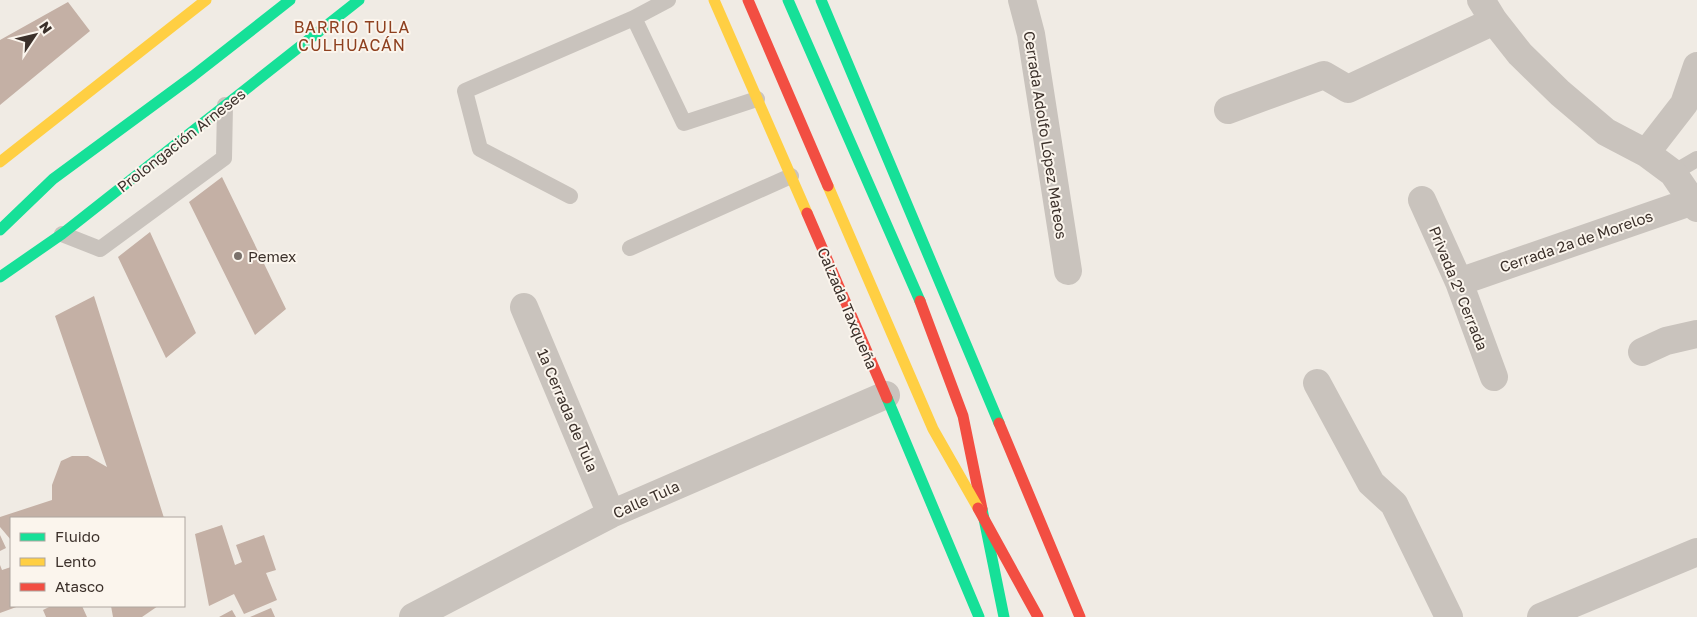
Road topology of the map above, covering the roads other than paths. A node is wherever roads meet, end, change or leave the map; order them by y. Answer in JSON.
{"nodes":[{"id":1,"x":206,"y":0,"type":"edge"},
{"id":2,"x":290,"y":0,"type":"edge"},
{"id":3,"x":359,"y":0,"type":"edge"},
{"id":4,"x":668,"y":0,"type":"edge"},
{"id":5,"x":714,"y":0,"type":"edge"},
{"id":6,"x":748,"y":0,"type":"edge"},
{"id":7,"x":788,"y":0,"type":"edge"},
{"id":8,"x":821,"y":0,"type":"edge"},
{"id":9,"x":1022,"y":0,"type":"edge"},
{"id":10,"x":1487,"y":10,"type":"edge"},
{"id":11,"x":634,"y":18,"type":"junction"},
{"id":12,"x":1697,"y":66,"type":"edge"},
{"id":13,"x":757,"y":100,"type":"junction"},
{"id":14,"x":225,"y":104,"type":"junction"},
{"id":15,"x":1228,"y":110,"type":"dead end"},
{"id":16,"x":1646,"y":153,"type":"junction"},
{"id":17,"x":1697,"y":159,"type":"edge"},
{"id":18,"x":0,"y":162,"type":"edge"},
{"id":19,"x":1673,"y":173,"type":"junction"},
{"id":20,"x":791,"y":176,"type":"junction"},
{"id":21,"x":570,"y":196,"type":"dead end"},
{"id":22,"x":1422,"y":200,"type":"dead end"},
{"id":23,"x":1695,"y":204,"type":"edge"},
{"id":24,"x":0,"y":230,"type":"edge"},
{"id":25,"x":62,"y":234,"type":"junction"},
{"id":26,"x":630,"y":248,"type":"dead end"},
{"id":27,"x":1068,"y":271,"type":"dead end"},
{"id":28,"x":0,"y":277,"type":"edge"},
{"id":29,"x":1459,"y":282,"type":"junction"},
{"id":30,"x":524,"y":307,"type":"dead end"},
{"id":31,"x":1697,"y":334,"type":"edge"},
{"id":32,"x":1642,"y":352,"type":"dead end"},
{"id":33,"x":1494,"y":377,"type":"dead end"},
{"id":34,"x":1317,"y":383,"type":"dead end"},
{"id":35,"x":886,"y":395,"type":"junction"},
{"id":36,"x":611,"y":514,"type":"junction"},
{"id":37,"x":1697,"y":552,"type":"edge"},
{"id":38,"x":413,"y":617,"type":"edge"},
{"id":39,"x":979,"y":617,"type":"edge"},
{"id":40,"x":1004,"y":617,"type":"edge"},
{"id":41,"x":1038,"y":617,"type":"edge"},
{"id":42,"x":1080,"y":617,"type":"edge"},
{"id":43,"x":1449,"y":617,"type":"edge"},
{"id":44,"x":1541,"y":617,"type":"edge"}],
"edges":[{"from":1,"to":18,"type":"main road"},
{"from":2,"to":24,"type":"main road"},
{"from":3,"to":14,"type":"main road","name":"Prolongación Arneses"},
{"from":4,"to":11,"type":"lane"},
{"from":5,"to":13,"type":"main road","name":"Calzada Taxqueña"},
{"from":6,"to":41,"type":"main road","name":"Calzada Taxqueña","bridge":true},
{"from":7,"to":40,"type":"main road"},
{"from":8,"to":42,"type":"main road"},
{"from":9,"to":27,"type":"street","name":"Cerrada Adolfo López Mateos"},
{"from":10,"to":15,"type":"street"},
{"from":10,"to":16,"type":"street"},
{"from":11,"to":13,"type":"lane"},
{"from":11,"to":21,"type":"lane"},
{"from":12,"to":16,"type":"street"},
{"from":13,"to":20,"type":"main road","name":"Calzada Taxqueña"},
{"from":14,"to":25,"type":"main road","name":"Prolongación Arneses"},
{"from":14,"to":25,"type":"lane"},
{"from":16,"to":19,"type":"street"},
{"from":17,"to":19,"type":"lane"},
{"from":19,"to":23,"type":"street"},
{"from":20,"to":26,"type":"lane"},
{"from":20,"to":35,"type":"main road","name":"Calzada Taxqueña"},
{"from":22,"to":29,"type":"street","name":"Privada 2º Cerrada"},
{"from":23,"to":29,"type":"street","name":"Cerrada 2ª de Morelos"},
{"from":25,"to":28,"type":"main road","name":"Prolongación Arneses"},
{"from":29,"to":33,"type":"street","name":"Privada 2º Cerrada"},
{"from":30,"to":36,"type":"street","name":"1ª Cerrada de Tula"},
{"from":31,"to":32,"type":"street"},
{"from":34,"to":43,"type":"street"},
{"from":35,"to":36,"type":"street","name":"Calle Tula"},
{"from":35,"to":39,"type":"main road","name":"Calzada Taxqueña"},
{"from":36,"to":38,"type":"street","name":"Calle Tula"},
{"from":37,"to":44,"type":"street"}]}
